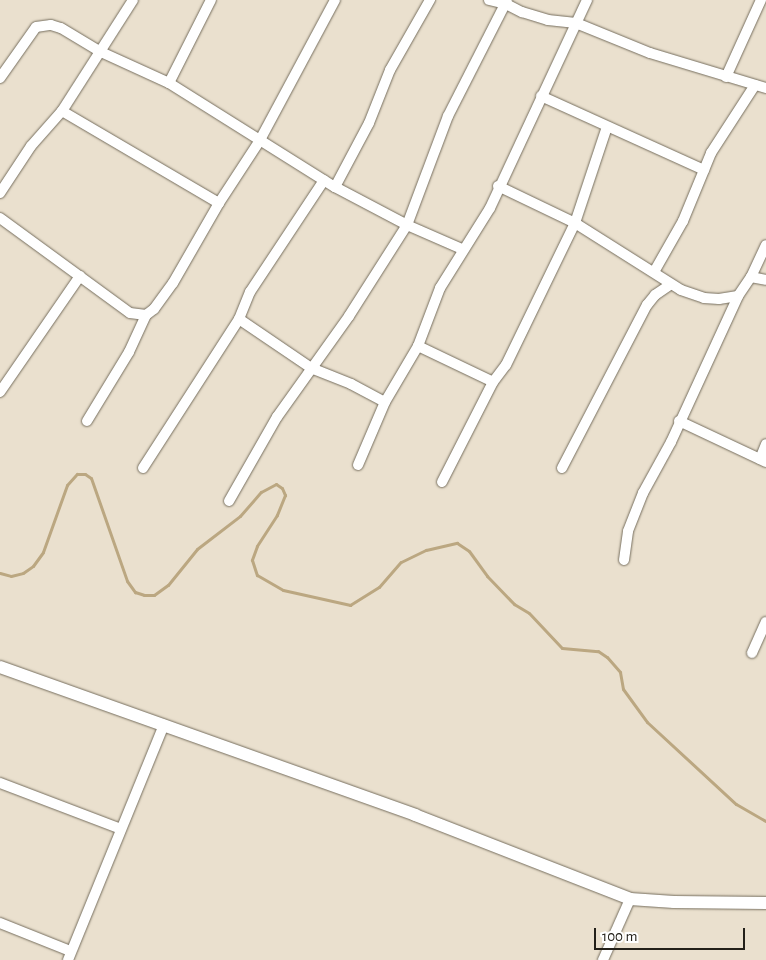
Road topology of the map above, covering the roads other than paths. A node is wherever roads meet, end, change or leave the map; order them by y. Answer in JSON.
{"nodes":[{"id":1,"x":133,"y":0,"type":"edge"},
{"id":2,"x":211,"y":0,"type":"edge"},
{"id":3,"x":335,"y":0,"type":"edge"},
{"id":4,"x":430,"y":0,"type":"edge"},
{"id":5,"x":489,"y":0,"type":"edge"},
{"id":6,"x":587,"y":0,"type":"edge"},
{"id":7,"x":761,"y":0,"type":"edge"},
{"id":8,"x":507,"y":2,"type":"edge"},
{"id":9,"x":576,"y":23,"type":"junction"},
{"id":10,"x":101,"y":52,"type":"junction"},
{"id":11,"x":726,"y":77,"type":"junction"},
{"id":12,"x":0,"y":78,"type":"edge"},
{"id":13,"x":169,"y":83,"type":"junction"},
{"id":14,"x":755,"y":85,"type":"junction"},
{"id":15,"x":766,"y":88,"type":"edge"},
{"id":16,"x":541,"y":96,"type":"junction"},
{"id":17,"x":62,"y":111,"type":"junction"},
{"id":18,"x":607,"y":127,"type":"junction"},
{"id":19,"x":260,"y":140,"type":"junction"},
{"id":20,"x":704,"y":170,"type":"junction"},
{"id":21,"x":324,"y":180,"type":"junction"},
{"id":22,"x":498,"y":186,"type":"junction"},
{"id":23,"x":335,"y":187,"type":"junction"},
{"id":24,"x":0,"y":193,"type":"edge"},
{"id":25,"x":219,"y":203,"type":"junction"},
{"id":26,"x":0,"y":218,"type":"edge"},
{"id":27,"x":575,"y":223,"type":"junction"},
{"id":28,"x":407,"y":225,"type":"junction"},
{"id":29,"x":766,"y":245,"type":"edge"},
{"id":30,"x":462,"y":249,"type":"junction"},
{"id":31,"x":654,"y":272,"type":"junction"},
{"id":32,"x":80,"y":276,"type":"junction"},
{"id":33,"x":750,"y":278,"type":"junction"},
{"id":34,"x":766,"y":280,"type":"edge"},
{"id":35,"x":670,"y":285,"type":"junction"},
{"id":36,"x":738,"y":296,"type":"junction"},
{"id":37,"x":146,"y":315,"type":"junction"},
{"id":38,"x":240,"y":319,"type":"junction"},
{"id":39,"x":418,"y":346,"type":"junction"},
{"id":40,"x":311,"y":368,"type":"junction"},
{"id":41,"x":493,"y":382,"type":"junction"},
{"id":42,"x":0,"y":392,"type":"edge"},
{"id":43,"x":385,"y":402,"type":"junction"},
{"id":44,"x":87,"y":421,"type":"dead end"},
{"id":45,"x":679,"y":421,"type":"junction"},
{"id":46,"x":766,"y":444,"type":"edge"},
{"id":47,"x":763,"y":461,"type":"edge"},
{"id":48,"x":358,"y":465,"type":"dead end"},
{"id":49,"x":143,"y":468,"type":"dead end"},
{"id":50,"x":562,"y":468,"type":"dead end"},
{"id":51,"x":442,"y":482,"type":"dead end"},
{"id":52,"x":229,"y":501,"type":"dead end"},
{"id":53,"x":624,"y":560,"type":"dead end"},
{"id":54,"x":766,"y":622,"type":"edge"},
{"id":55,"x":752,"y":653,"type":"dead end"},
{"id":56,"x":0,"y":667,"type":"edge"},
{"id":57,"x":164,"y":725,"type":"junction"},
{"id":58,"x":0,"y":783,"type":"edge"},
{"id":59,"x":120,"y":829,"type":"junction"},
{"id":60,"x":630,"y":899,"type":"junction"},
{"id":61,"x":766,"y":903,"type":"edge"},
{"id":62,"x":0,"y":923,"type":"edge"},
{"id":63,"x":69,"y":956,"type":"edge"},
{"id":64,"x":603,"y":960,"type":"edge"}],
"edges":[{"from":1,"to":10,"type":"street"},
{"from":2,"to":13,"type":"street"},
{"from":3,"to":19,"type":"street"},
{"from":4,"to":23,"type":"street"},
{"from":5,"to":8,"type":"street"},
{"from":6,"to":9,"type":"street"},
{"from":7,"to":11,"type":"street"},
{"from":8,"to":9,"type":"street"},
{"from":8,"to":28,"type":"street"},
{"from":9,"to":11,"type":"street"},
{"from":9,"to":16,"type":"street"},
{"from":10,"to":12,"type":"street"},
{"from":10,"to":13,"type":"street"},
{"from":10,"to":17,"type":"street"},
{"from":11,"to":14,"type":"street"},
{"from":13,"to":19,"type":"street"},
{"from":14,"to":15,"type":"street"},
{"from":14,"to":20,"type":"street"},
{"from":16,"to":18,"type":"street"},
{"from":16,"to":22,"type":"street"},
{"from":17,"to":24,"type":"street"},
{"from":17,"to":25,"type":"street"},
{"from":18,"to":20,"type":"street"},
{"from":18,"to":27,"type":"street"},
{"from":19,"to":21,"type":"street"},
{"from":19,"to":25,"type":"street"},
{"from":20,"to":31,"type":"street"},
{"from":21,"to":23,"type":"street"},
{"from":21,"to":38,"type":"street"},
{"from":22,"to":27,"type":"street"},
{"from":22,"to":30,"type":"street"},
{"from":23,"to":28,"type":"street"},
{"from":25,"to":37,"type":"street"},
{"from":26,"to":32,"type":"street"},
{"from":27,"to":31,"type":"street"},
{"from":27,"to":41,"type":"street"},
{"from":28,"to":30,"type":"street"},
{"from":28,"to":40,"type":"street"},
{"from":29,"to":33,"type":"street"},
{"from":30,"to":39,"type":"street"},
{"from":31,"to":35,"type":"street"},
{"from":32,"to":37,"type":"street"},
{"from":32,"to":42,"type":"street"},
{"from":33,"to":34,"type":"street"},
{"from":33,"to":36,"type":"street"},
{"from":35,"to":36,"type":"street"},
{"from":35,"to":50,"type":"street"},
{"from":36,"to":45,"type":"street"},
{"from":37,"to":44,"type":"street"},
{"from":38,"to":40,"type":"street"},
{"from":38,"to":49,"type":"street"},
{"from":39,"to":41,"type":"street"},
{"from":39,"to":43,"type":"street"},
{"from":40,"to":43,"type":"street"},
{"from":40,"to":52,"type":"street"},
{"from":41,"to":51,"type":"street"},
{"from":43,"to":48,"type":"street"},
{"from":45,"to":47,"type":"street"},
{"from":45,"to":53,"type":"street"},
{"from":46,"to":47,"type":"street"},
{"from":54,"to":55,"type":"street"},
{"from":56,"to":57,"type":"street"},
{"from":57,"to":59,"type":"street"},
{"from":57,"to":60,"type":"street"},
{"from":58,"to":59,"type":"street"},
{"from":59,"to":63,"type":"street"},
{"from":60,"to":61,"type":"street"},
{"from":60,"to":64,"type":"street"},
{"from":62,"to":63,"type":"street"}]}
